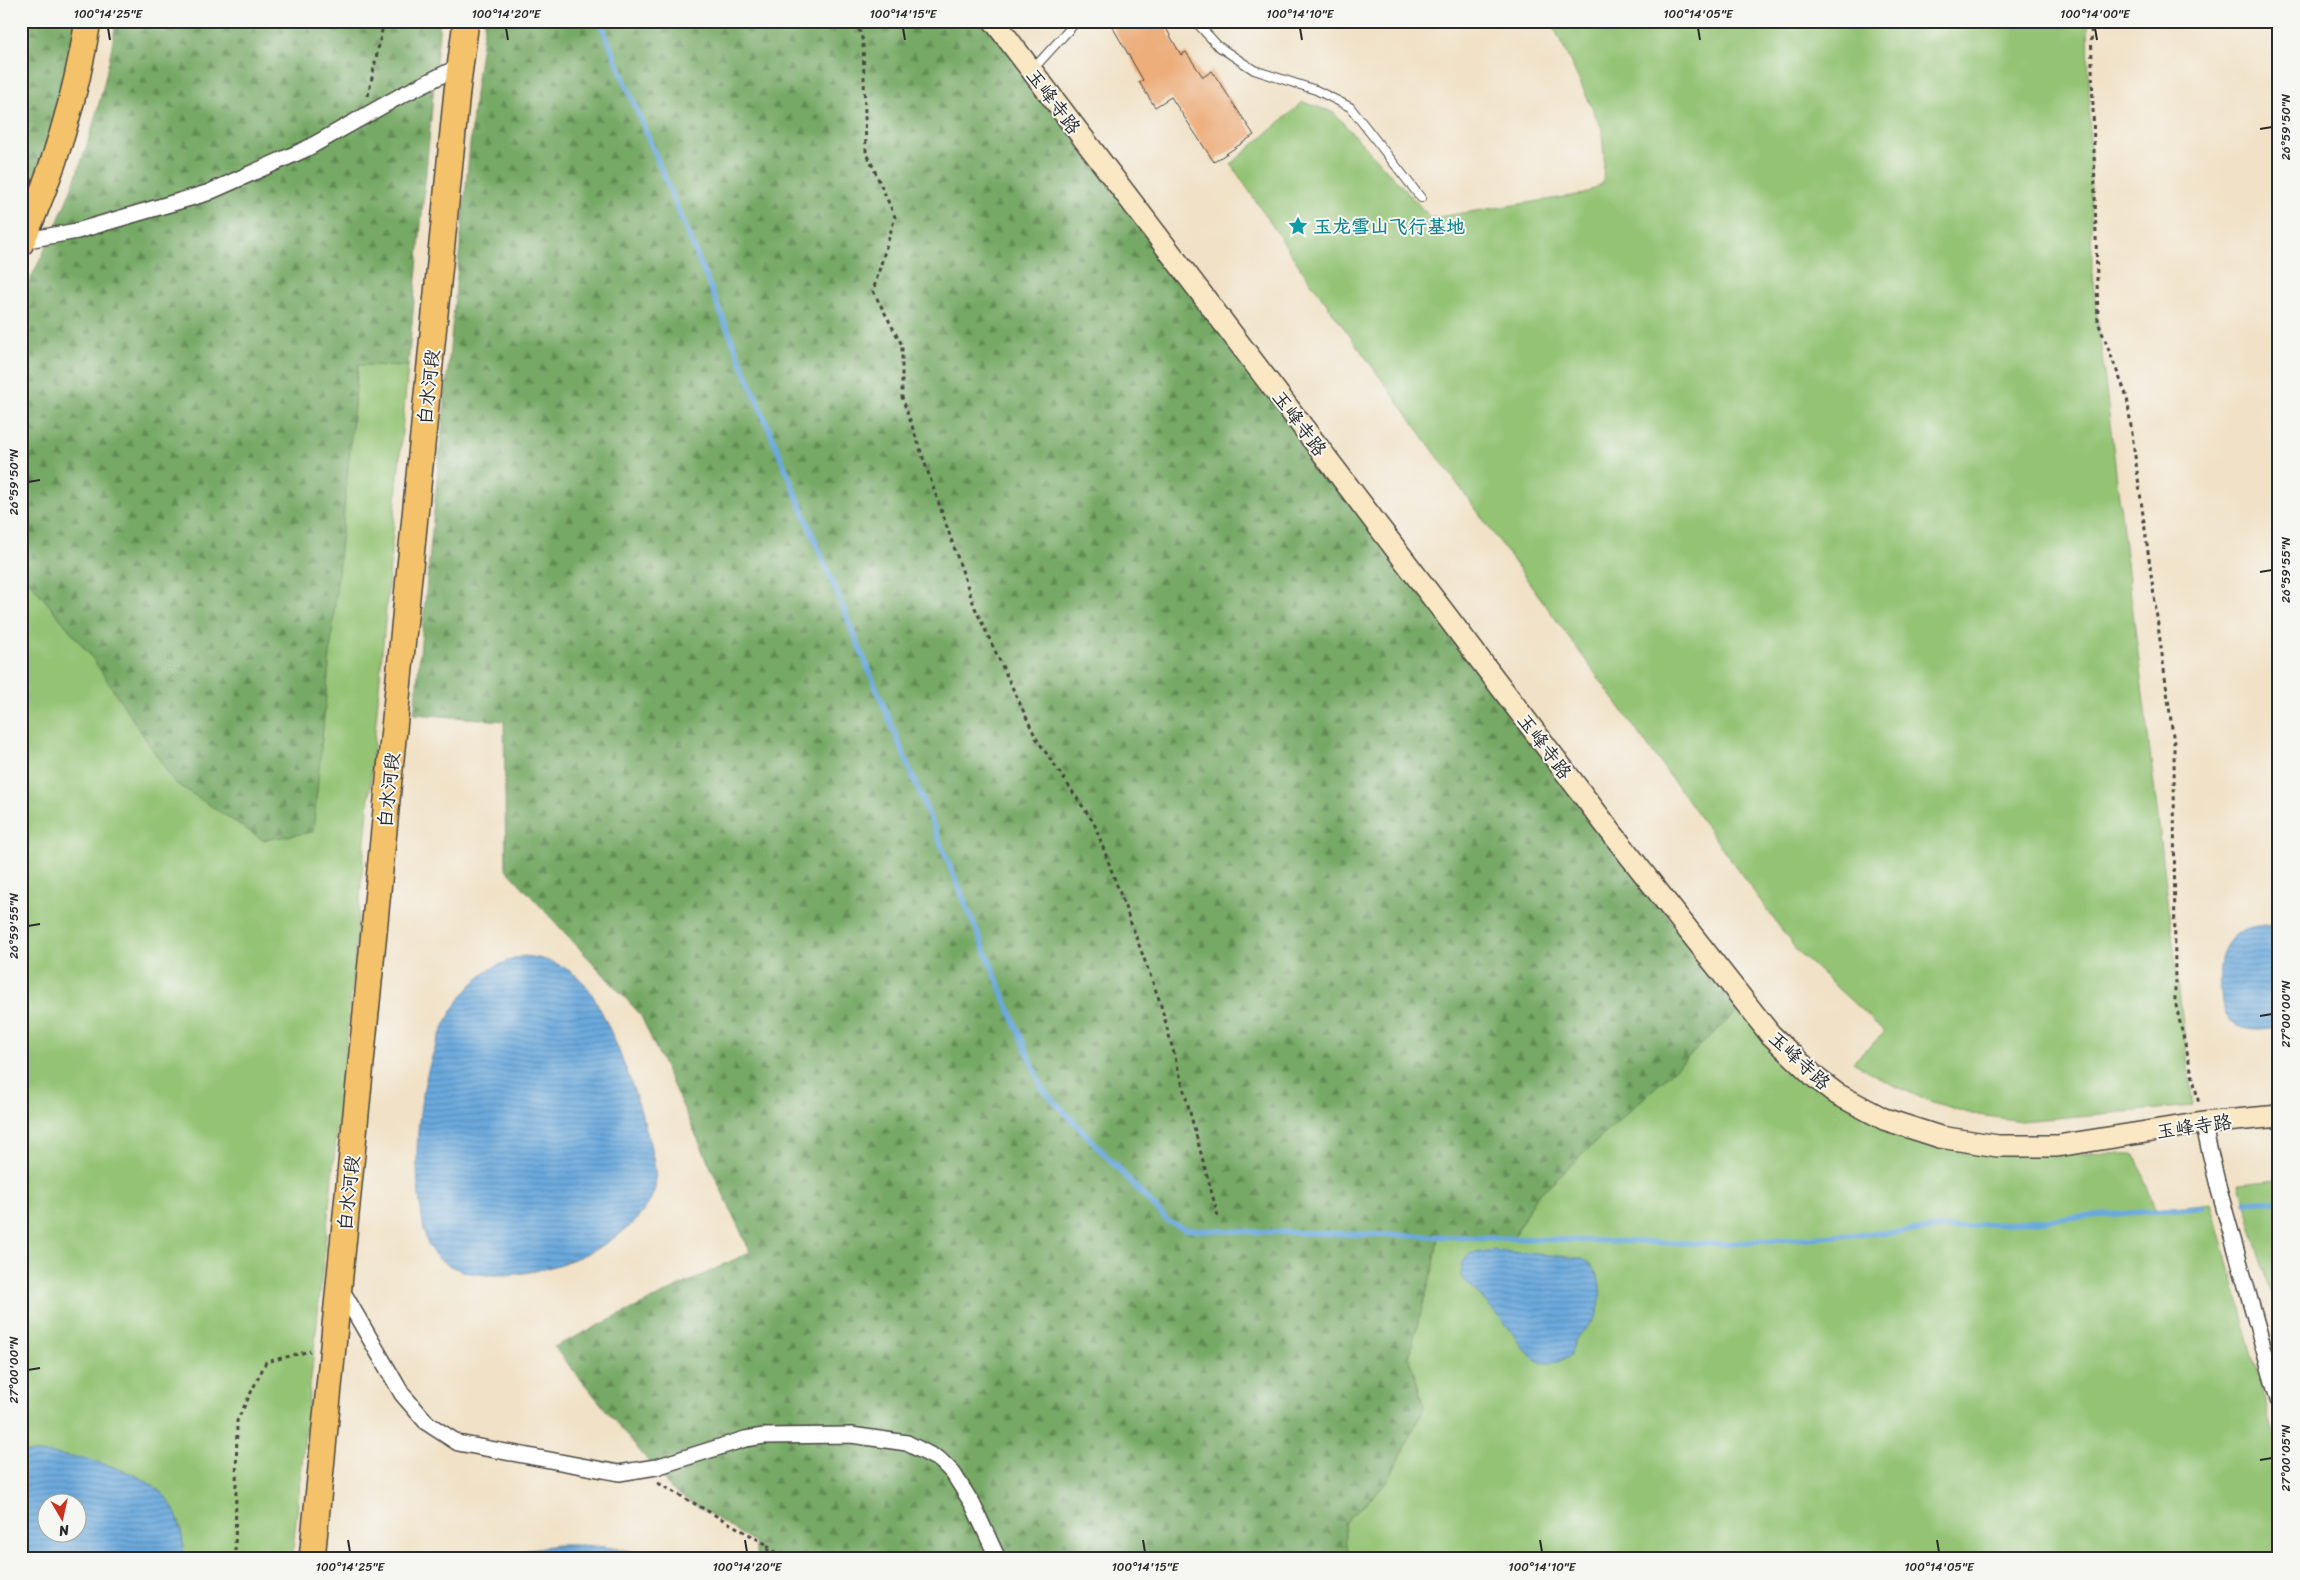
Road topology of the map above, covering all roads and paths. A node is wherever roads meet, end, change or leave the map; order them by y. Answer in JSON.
{"nodes":[{"id":1,"x":88,"y":21,"type":"edge"},
{"id":2,"x":384,"y":21,"type":"edge"},
{"id":3,"x":466,"y":21,"type":"edge"},
{"id":4,"x":857,"y":21,"type":"edge"},
{"id":5,"x":994,"y":21,"type":"edge"},
{"id":6,"x":1077,"y":21,"type":"edge"},
{"id":7,"x":1195,"y":21,"type":"edge"},
{"id":8,"x":2091,"y":21,"type":"edge"},
{"id":9,"x":460,"y":66,"type":"junction"},
{"id":10,"x":1031,"y":71,"type":"junction"},
{"id":11,"x":364,"y":116,"type":"junction"},
{"id":12,"x":1421,"y":198,"type":"dead end"},
{"id":13,"x":22,"y":242,"type":"edge"},
{"id":14,"x":2279,"y":1116,"type":"edge"},
{"id":15,"x":2204,"y":1123,"type":"junction"},
{"id":16,"x":1218,"y":1216,"type":"dead end"},
{"id":17,"x":339,"y":1285,"type":"junction"},
{"id":18,"x":333,"y":1345,"type":"junction"},
{"id":19,"x":2279,"y":1403,"type":"edge"},
{"id":20,"x":638,"y":1472,"type":"junction"},
{"id":21,"x":766,"y":1544,"type":"junction"},
{"id":22,"x":235,"y":1559,"type":"edge"},
{"id":23,"x":312,"y":1559,"type":"edge"},
{"id":24,"x":771,"y":1559,"type":"edge"},
{"id":25,"x":782,"y":1559,"type":"edge"},
{"id":26,"x":998,"y":1559,"type":"edge"}],
"edges":[{"from":1,"to":13,"type":"highway"},
{"from":2,"to":11,"type":"path"},
{"from":3,"to":9,"type":"highway","name":"白水河段"},
{"from":4,"to":16,"type":"path"},
{"from":5,"to":10,"type":"main road","name":"玉峰寺路"},
{"from":6,"to":10,"type":"lane"},
{"from":7,"to":12,"type":"lane"},
{"from":8,"to":15,"type":"path"},
{"from":9,"to":11,"type":"street"},
{"from":9,"to":17,"type":"highway","name":"白水河段"},
{"from":10,"to":15,"type":"main road","name":"玉峰寺路"},
{"from":11,"to":13,"type":"street"},
{"from":14,"to":15,"type":"main road","name":"玉峰寺路"},
{"from":15,"to":19,"type":"street"},
{"from":17,"to":18,"type":"highway","name":"白水河段"},
{"from":17,"to":20,"type":"street"},
{"from":18,"to":22,"type":"path"},
{"from":18,"to":23,"type":"highway","name":"白水河段"},
{"from":20,"to":21,"type":"path"},
{"from":20,"to":26,"type":"street"},
{"from":21,"to":24,"type":"path"},
{"from":21,"to":25,"type":"path"}]}
